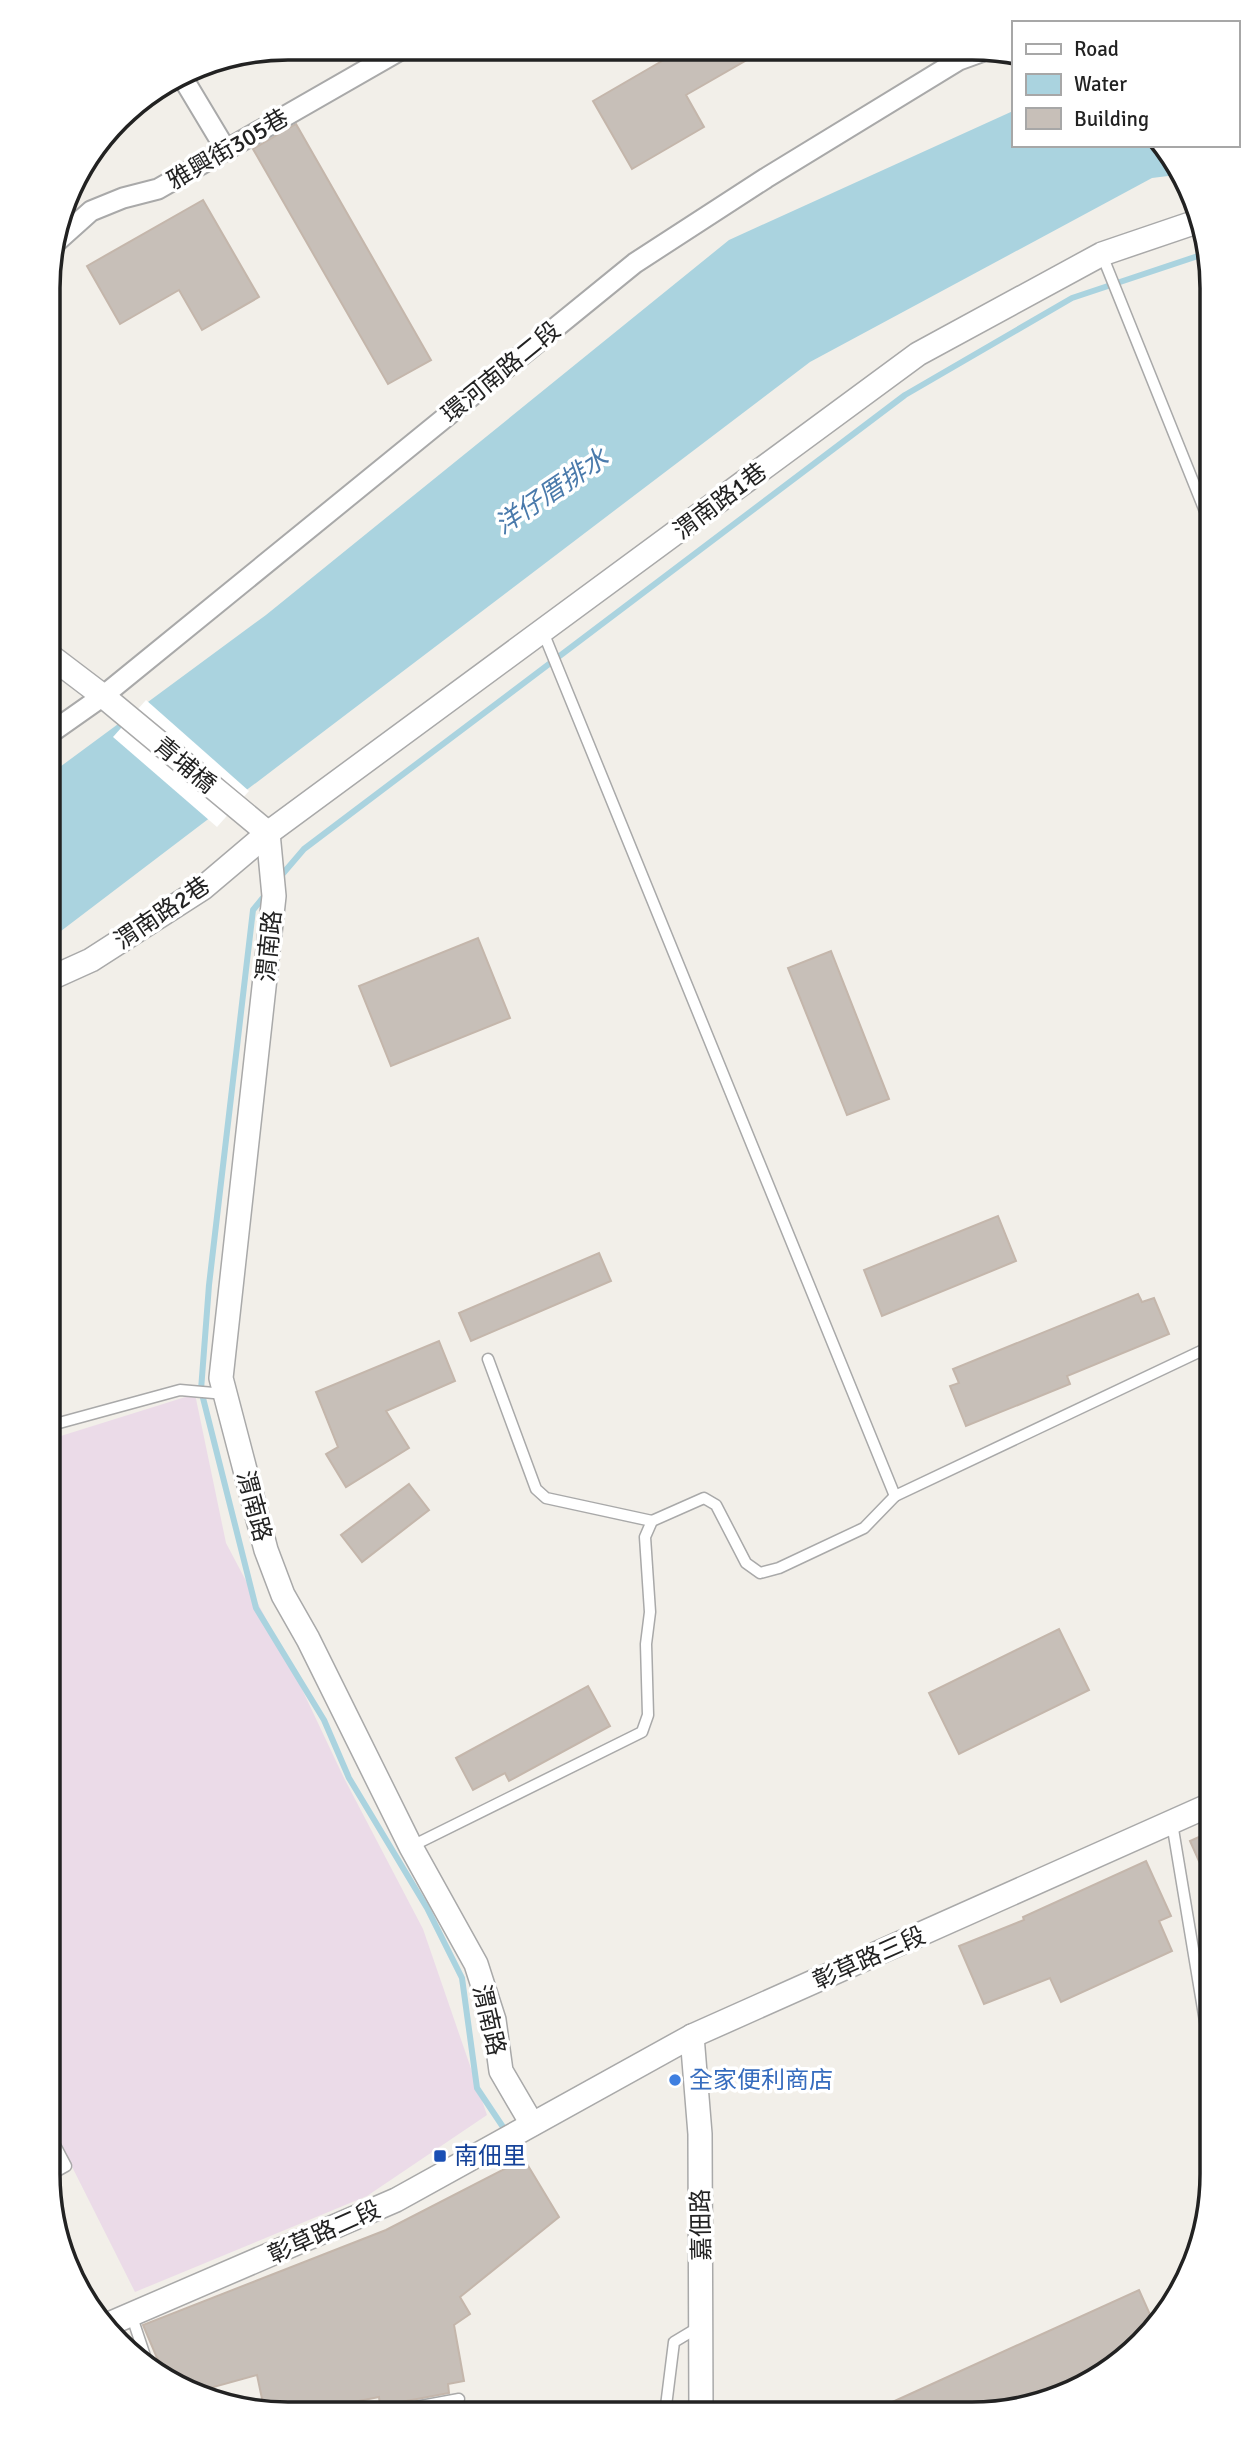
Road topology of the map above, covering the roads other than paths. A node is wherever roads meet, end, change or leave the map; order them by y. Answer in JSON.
{"nodes":[{"id":1,"x":383,"y":60,"type":"edge"},
{"id":2,"x":959,"y":60,"type":"edge"},
{"id":3,"x":186,"y":84,"type":"edge"},
{"id":4,"x":226,"y":150,"type":"junction"},
{"id":5,"x":1191,"y":224,"type":"edge"},
{"id":6,"x":66,"y":233,"type":"edge"},
{"id":7,"x":1102,"y":254,"type":"junction"},
{"id":8,"x":1200,"y":499,"type":"edge"},
{"id":9,"x":543,"y":632,"type":"junction"},
{"id":10,"x":60,"y":663,"type":"edge"},
{"id":11,"x":103,"y":696,"type":"junction"},
{"id":12,"x":60,"y":726,"type":"edge"},
{"id":13,"x":268,"y":833,"type":"junction"},
{"id":14,"x":60,"y":974,"type":"edge"},
{"id":15,"x":1200,"y":1351,"type":"edge"},
{"id":16,"x":488,"y":1359,"type":"dead end"},
{"id":17,"x":225,"y":1394,"type":"junction"},
{"id":18,"x":60,"y":1423,"type":"edge"},
{"id":19,"x":895,"y":1496,"type":"junction"},
{"id":20,"x":652,"y":1521,"type":"junction"},
{"id":21,"x":1200,"y":1809,"type":"edge"},
{"id":22,"x":1172,"y":1822,"type":"junction"},
{"id":23,"x":411,"y":1847,"type":"junction"},
{"id":24,"x":1200,"y":1991,"type":"edge"},
{"id":25,"x":692,"y":2036,"type":"junction"},
{"id":26,"x":531,"y":2123,"type":"junction"},
{"id":27,"x":60,"y":2155,"type":"edge"},
{"id":28,"x":60,"y":2169,"type":"edge"},
{"id":29,"x":131,"y":2314,"type":"junction"},
{"id":30,"x":113,"y":2322,"type":"edge"},
{"id":31,"x":702,"y":2325,"type":"junction"},
{"id":32,"x":143,"y":2350,"type":"edge"},
{"id":33,"x":459,"y":2399,"type":"dead end"},
{"id":34,"x":443,"y":2402,"type":"edge"},
{"id":35,"x":666,"y":2402,"type":"edge"},
{"id":36,"x":701,"y":2402,"type":"edge"}],
"edges":[{"from":1,"to":4,"type":"street","name":"雅興街305巷"},
{"from":2,"to":11,"type":"street","name":"環河南路二段"},
{"from":3,"to":4,"type":"street"},
{"from":4,"to":6,"type":"street","name":"雅興街305巷"},
{"from":5,"to":7,"type":"street","name":"渭南路1巷"},
{"from":7,"to":8,"type":"lane"},
{"from":7,"to":9,"type":"street","name":"渭南路1巷"},
{"from":9,"to":13,"type":"street","name":"渭南路1巷"},
{"from":9,"to":19,"type":"lane"},
{"from":10,"to":11,"type":"street","name":"青埔橋"},
{"from":11,"to":12,"type":"street","name":"環河南路二段"},
{"from":11,"to":13,"type":"street","name":"青埔橋"},
{"from":13,"to":14,"type":"street","name":"渭南路2巷"},
{"from":13,"to":17,"type":"street","name":"渭南路"},
{"from":15,"to":19,"type":"lane"},
{"from":16,"to":20,"type":"lane"},
{"from":17,"to":18,"type":"lane"},
{"from":17,"to":23,"type":"street","name":"渭南路"},
{"from":19,"to":20,"type":"lane"},
{"from":20,"to":23,"type":"lane"},
{"from":21,"to":22,"type":"street","name":"彰草路三段"},
{"from":22,"to":24,"type":"lane"},
{"from":22,"to":25,"type":"street","name":"彰草路三段"},
{"from":23,"to":26,"type":"street","name":"渭南路"},
{"from":25,"to":26,"type":"street","name":"彰草路三段"},
{"from":25,"to":31,"type":"street","name":"嘉佃路"},
{"from":26,"to":29,"type":"street","name":"彰草路二段"},
{"from":27,"to":28,"type":"lane"},
{"from":29,"to":30,"type":"street","name":"彰草路二段"},
{"from":29,"to":32,"type":"lane"},
{"from":31,"to":35,"type":"lane"},
{"from":31,"to":36,"type":"street","name":"嘉佃路"},
{"from":33,"to":34,"type":"lane"}]}
